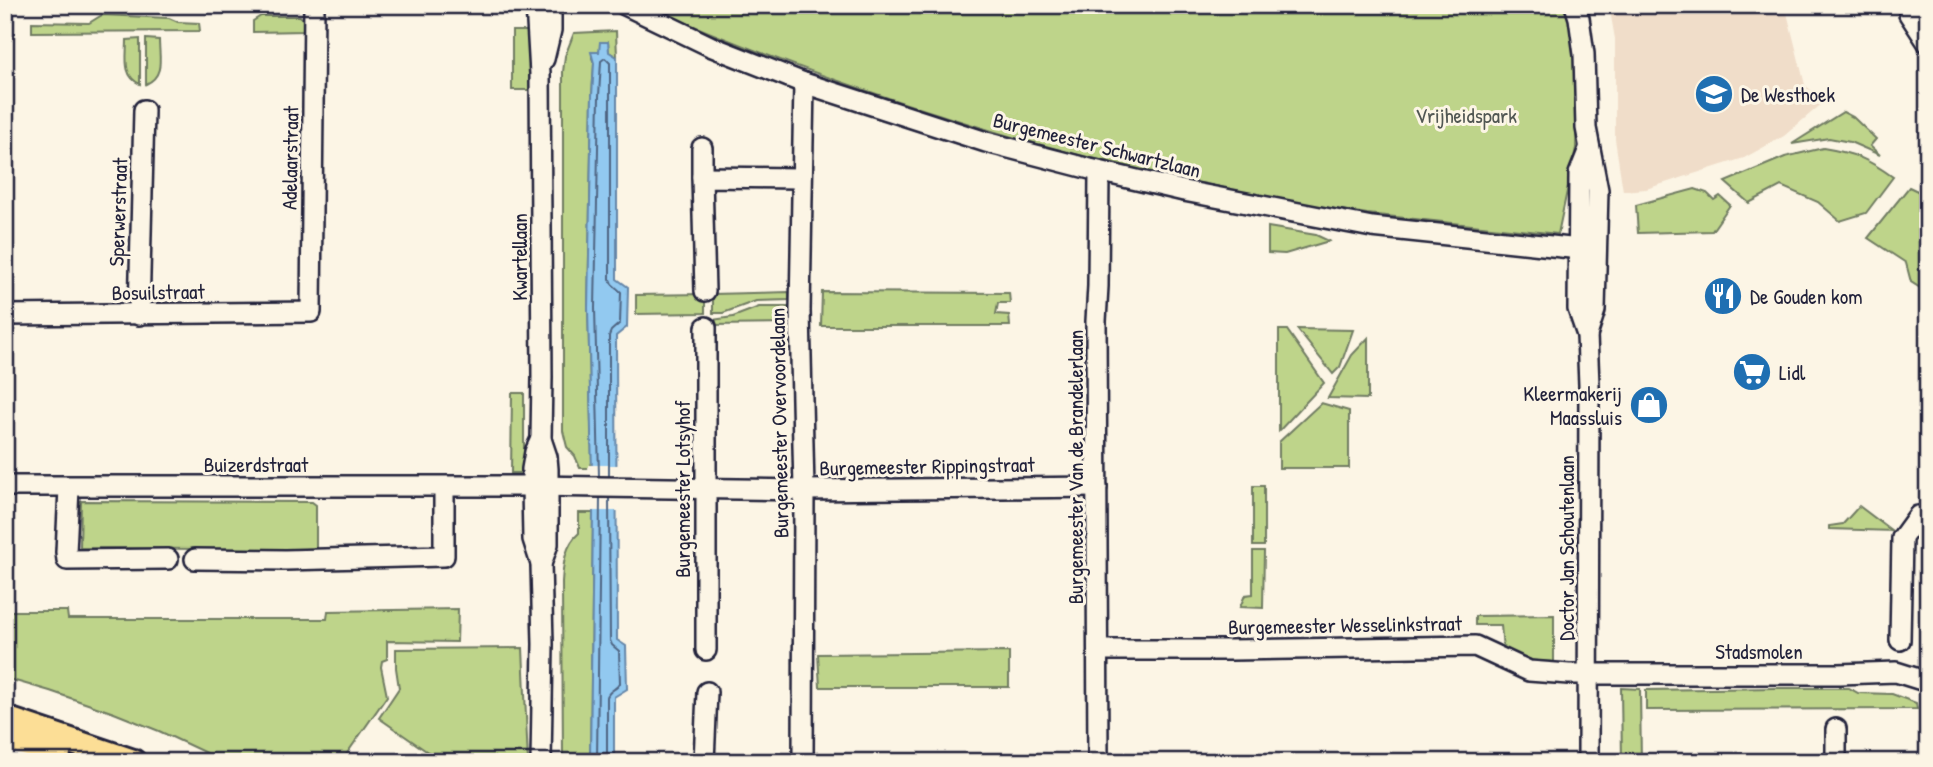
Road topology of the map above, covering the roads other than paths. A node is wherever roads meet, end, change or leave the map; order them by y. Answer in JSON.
{"nodes":[{"id":1,"x":314,"y":5,"type":"edge"},
{"id":2,"x":536,"y":5,"type":"edge"},
{"id":3,"x":551,"y":5,"type":"edge"},
{"id":4,"x":625,"y":5,"type":"edge"},
{"id":5,"x":1575,"y":5,"type":"edge"},
{"id":6,"x":1912,"y":5,"type":"edge"},
{"id":7,"x":1928,"y":43,"type":"edge"},
{"id":8,"x":540,"y":74,"type":"junction"},
{"id":9,"x":804,"y":83,"type":"junction"},
{"id":10,"x":144,"y":110,"type":"dead end"},
{"id":11,"x":702,"y":148,"type":"dead end"},
{"id":12,"x":1588,"y":149,"type":"junction"},
{"id":13,"x":1099,"y":172,"type":"junction"},
{"id":14,"x":702,"y":177,"type":"junction"},
{"id":15,"x":802,"y":178,"type":"junction"},
{"id":16,"x":1580,"y":249,"type":"junction"},
{"id":17,"x":705,"y":291,"type":"dead end"},
{"id":18,"x":311,"y":312,"type":"joint"},
{"id":19,"x":139,"y":315,"type":"junction"},
{"id":20,"x":5,"y":316,"type":"edge"},
{"id":21,"x":706,"y":327,"type":"dead end"},
{"id":22,"x":1587,"y":335,"type":"junction"},
{"id":23,"x":5,"y":486,"type":"edge"},
{"id":24,"x":444,"y":486,"type":"junction"},
{"id":25,"x":540,"y":487,"type":"junction"},
{"id":26,"x":1097,"y":487,"type":"junction"},
{"id":27,"x":69,"y":488,"type":"junction"},
{"id":28,"x":704,"y":488,"type":"junction"},
{"id":29,"x":804,"y":490,"type":"junction"},
{"id":30,"x":1917,"y":516,"type":"dead end"},
{"id":31,"x":168,"y":559,"type":"dead end"},
{"id":32,"x":195,"y":559,"type":"dead end"},
{"id":33,"x":1900,"y":640,"type":"dead end"},
{"id":34,"x":706,"y":650,"type":"dead end"},
{"id":35,"x":1098,"y":650,"type":"junction"},
{"id":36,"x":1588,"y":674,"type":"junction"},
{"id":37,"x":1928,"y":682,"type":"edge"},
{"id":38,"x":707,"y":692,"type":"dead end"},
{"id":39,"x":1836,"y":729,"type":"dead end"},
{"id":40,"x":16,"y":737,"type":"edge"},
{"id":41,"x":82,"y":762,"type":"edge"},
{"id":42,"x":133,"y":762,"type":"edge"},
{"id":43,"x":541,"y":762,"type":"edge"},
{"id":44,"x":704,"y":762,"type":"edge"},
{"id":45,"x":803,"y":762,"type":"edge"},
{"id":46,"x":1098,"y":762,"type":"edge"},
{"id":47,"x":1588,"y":762,"type":"edge"},
{"id":48,"x":1836,"y":762,"type":"edge"}],
"edges":[{"from":1,"to":18,"type":"street","name":"Adelaarstraat"},
{"from":2,"to":8,"type":"street","name":"Kwartellaan"},
{"from":3,"to":8,"type":"street","name":"Kwartellaan"},
{"from":4,"to":9,"type":"street","name":"Burgemeester Schwartzlaan"},
{"from":5,"to":12,"type":"street","name":"Doctor Jan Schoutenlaan"},
{"from":6,"to":7,"type":"street"},
{"from":8,"to":25,"type":"street","name":"Kwartellaan"},
{"from":9,"to":13,"type":"street","name":"Burgemeester Schwartzlaan"},
{"from":9,"to":15,"type":"street","name":"Burgemeester Overvoordelaan"},
{"from":10,"to":19,"type":"street","name":"Sperwerstraat"},
{"from":11,"to":14,"type":"street"},
{"from":12,"to":16,"type":"street","name":"Doctor Jan Schoutenlaan"},
{"from":12,"to":22,"type":"street","name":"Doctor Jan Schoutenlaan"},
{"from":13,"to":16,"type":"street","name":"Burgemeester Schwartzlaan"},
{"from":13,"to":26,"type":"street","name":"Burgemeester Van de Brandelerlaan"},
{"from":14,"to":15,"type":"street"},
{"from":14,"to":17,"type":"street"},
{"from":15,"to":29,"type":"street","name":"Burgemeester Overvoordelaan"},
{"from":16,"to":22,"type":"street","name":"Doctor Jan Schoutenlaan"},
{"from":18,"to":19,"type":"street","name":"Bosuilstraat"},
{"from":19,"to":20,"type":"street","name":"Bosuilstraat"},
{"from":21,"to":28,"type":"street","name":"Burgemeester Lotsyhof"},
{"from":22,"to":36,"type":"street","name":"Doctor Jan Schoutenlaan"},
{"from":23,"to":27,"type":"street","name":"Buizerdstraat"},
{"from":24,"to":25,"type":"street","name":"Buizerdstraat"},
{"from":24,"to":27,"type":"street","name":"Buizerdstraat"},
{"from":24,"to":32,"type":"street"},
{"from":25,"to":28,"type":"street","name":"Burgemeester Rippingstraat"},
{"from":25,"to":43,"type":"street","name":"Kwartellaan"},
{"from":26,"to":29,"type":"street","name":"Burgemeester Rippingstraat"},
{"from":26,"to":35,"type":"street","name":"Burgemeester Van de Brandelerlaan"},
{"from":27,"to":31,"type":"street"},
{"from":28,"to":29,"type":"street","name":"Burgemeester Rippingstraat"},
{"from":28,"to":34,"type":"street","name":"Burgemeester Lotsyhof"},
{"from":29,"to":45,"type":"street","name":"Burgemeester Overvoordelaan"},
{"from":30,"to":33,"type":"street"},
{"from":35,"to":36,"type":"street","name":"Burgemeester Wesselinkstraat"},
{"from":35,"to":46,"type":"street","name":"Burgemeester Van de Brandelerlaan"},
{"from":36,"to":37,"type":"street","name":"Stadsmolen"},
{"from":36,"to":47,"type":"street","name":"Doctor Jan Schoutenlaan"},
{"from":38,"to":44,"type":"street"},
{"from":39,"to":48,"type":"street"},
{"from":40,"to":41,"type":"main road"},
{"from":40,"to":42,"type":"main road"}]}
